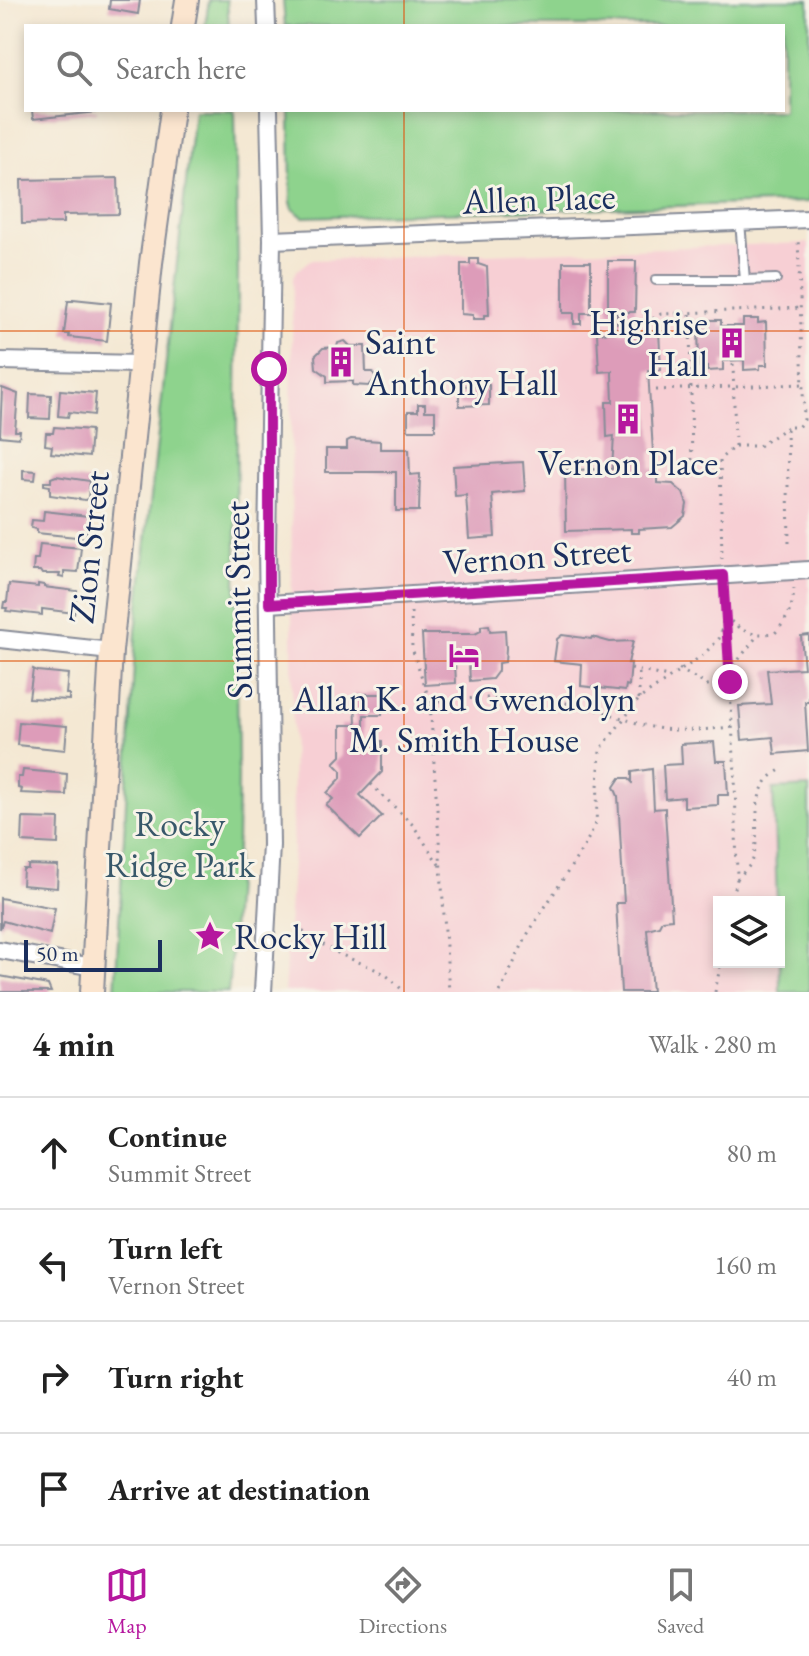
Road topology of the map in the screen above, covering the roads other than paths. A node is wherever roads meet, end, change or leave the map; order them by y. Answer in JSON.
{"nodes":[{"id":1,"x":187,"y":0,"type":"edge"},
{"id":2,"x":266,"y":0,"type":"edge"},
{"id":3,"x":183,"y":24,"type":"edge"},
{"id":4,"x":267,"y":24,"type":"edge"},
{"id":5,"x":172,"y":112,"type":"edge"},
{"id":6,"x":269,"y":112,"type":"edge"},
{"id":7,"x":809,"y":219,"type":"edge"},
{"id":8,"x":740,"y":222,"type":"junction"},
{"id":9,"x":272,"y":240,"type":"junction"},
{"id":10,"x":776,"y":279,"type":"dead end"},
{"id":11,"x":656,"y":280,"type":"dead end"},
{"id":12,"x":745,"y":280,"type":"junction"},
{"id":13,"x":0,"y":361,"type":"edge"},
{"id":14,"x":140,"y":364,"type":"junction"},
{"id":15,"x":809,"y":570,"type":"edge"},
{"id":16,"x":269,"y":604,"type":"junction"},
{"id":17,"x":0,"y":639,"type":"edge"},
{"id":18,"x":111,"y":651,"type":"junction"},
{"id":19,"x":0,"y":950,"type":"edge"},
{"id":20,"x":93,"y":967,"type":"junction"},
{"id":21,"x":92,"y":992,"type":"edge"},
{"id":22,"x":263,"y":992,"type":"edge"}],
"edges":[{"from":1,"to":3,"type":"main road"},
{"from":2,"to":4,"type":"street"},
{"from":5,"to":14,"type":"main road","name":"Zion Street"},
{"from":6,"to":9,"type":"street","name":"Summit Street"},
{"from":7,"to":8,"type":"street","name":"Allen Place"},
{"from":8,"to":9,"type":"street","name":"Allen Place"},
{"from":8,"to":12,"type":"lane"},
{"from":9,"to":16,"type":"street","name":"Summit Street"},
{"from":10,"to":12,"type":"lane"},
{"from":11,"to":12,"type":"lane"},
{"from":13,"to":14,"type":"street"},
{"from":14,"to":18,"type":"main road","name":"Zion Street"},
{"from":15,"to":16,"type":"street","name":"Vernon Street"},
{"from":16,"to":22,"type":"street","name":"Summit Street"},
{"from":17,"to":18,"type":"street"},
{"from":18,"to":20,"type":"main road","name":"Zion Street"},
{"from":19,"to":20,"type":"street"},
{"from":20,"to":21,"type":"main road","name":"Zion Street"}]}
